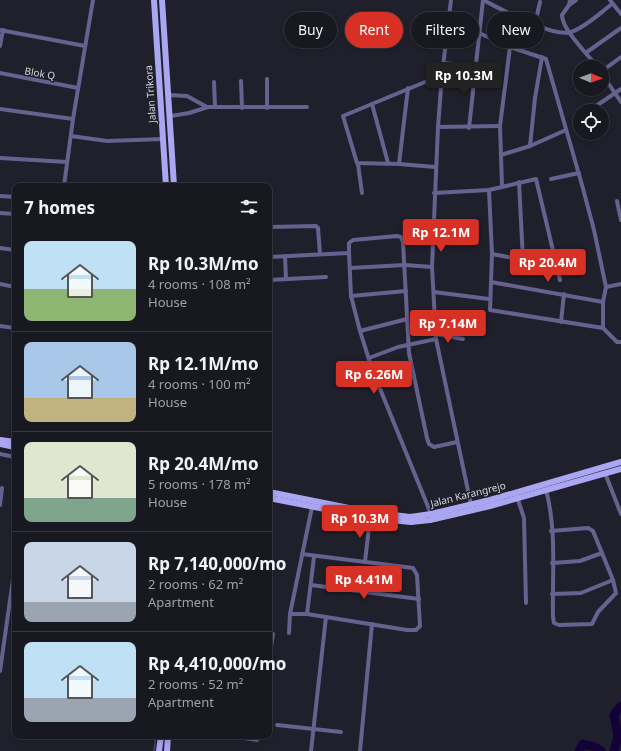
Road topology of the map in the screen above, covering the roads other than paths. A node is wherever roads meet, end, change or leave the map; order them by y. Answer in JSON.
{"nodes":[{"id":1,"x":93,"y":0,"type":"edge"},
{"id":2,"x":154,"y":0,"type":"edge"},
{"id":3,"x":162,"y":0,"type":"edge"},
{"id":4,"x":451,"y":0,"type":"edge"},
{"id":5,"x":483,"y":0,"type":"edge"},
{"id":6,"x":576,"y":0,"type":"edge"},
{"id":7,"x":540,"y":2,"type":"dead end"},
{"id":8,"x":570,"y":2,"type":"edge"},
{"id":9,"x":611,"y":2,"type":"edge"},
{"id":10,"x":510,"y":12,"type":"edge"},
{"id":11,"x":538,"y":12,"type":"edge"},
{"id":12,"x":621,"y":14,"type":"edge"},
{"id":13,"x":544,"y":27,"type":"edge"},
{"id":14,"x":621,"y":28,"type":"edge"},
{"id":15,"x":1,"y":30,"type":"edge"},
{"id":16,"x":569,"y":32,"type":"junction"},
{"id":17,"x":479,"y":33,"type":"joint"},
{"id":18,"x":487,"y":37,"type":"edge"},
{"id":19,"x":0,"y":46,"type":"edge"},
{"id":20,"x":85,"y":46,"type":"junction"},
{"id":21,"x":477,"y":48,"type":"edge"},
{"id":22,"x":510,"y":48,"type":"edge"},
{"id":23,"x":513,"y":48,"type":"edge"},
{"id":24,"x":586,"y":52,"type":"junction"},
{"id":25,"x":542,"y":57,"type":"junction"},
{"id":26,"x":621,"y":57,"type":"edge"},
{"id":27,"x":592,"y":60,"type":"edge"},
{"id":28,"x":444,"y":63,"type":"junction"},
{"id":29,"x":167,"y":64,"type":"junction"},
{"id":30,"x":475,"y":66,"type":"junction"},
{"id":31,"x":158,"y":67,"type":"junction"},
{"id":32,"x":609,"y":67,"type":"edge"},
{"id":33,"x":0,"y":73,"type":"edge"},
{"id":34,"x":442,"y":75,"type":"junction"},
{"id":35,"x":267,"y":79,"type":"dead end"},
{"id":36,"x":214,"y":82,"type":"dead end"},
{"id":37,"x":241,"y":82,"type":"dead end"},
{"id":38,"x":168,"y":84,"type":"junction"},
{"id":39,"x":609,"y":84,"type":"edge"},
{"id":40,"x":159,"y":86,"type":"junction"},
{"id":41,"x":78,"y":88,"type":"junction"},
{"id":42,"x":408,"y":88,"type":"junction"},
{"id":43,"x":621,"y":89,"type":"edge"},
{"id":44,"x":615,"y":93,"type":"junction"},
{"id":45,"x":169,"y":95,"type":"junction"},
{"id":46,"x":621,"y":102,"type":"edge"},
{"id":47,"x":372,"y":104,"type":"junction"},
{"id":48,"x":603,"y":104,"type":"edge"},
{"id":49,"x":208,"y":107,"type":"junction"},
{"id":50,"x":215,"y":107,"type":"junction"},
{"id":51,"x":307,"y":107,"type":"dead end"},
{"id":52,"x":0,"y":108,"type":"edge"},
{"id":53,"x":242,"y":108,"type":"junction"},
{"id":54,"x":268,"y":108,"type":"junction"},
{"id":55,"x":171,"y":116,"type":"junction"},
{"id":56,"x":73,"y":119,"type":"junction"},
{"id":57,"x":500,"y":126,"type":"junction"},
{"id":58,"x":438,"y":127,"type":"junction"},
{"id":59,"x":469,"y":128,"type":"junction"},
{"id":60,"x":566,"y":130,"type":"junction"},
{"id":61,"x":71,"y":136,"type":"junction"},
{"id":62,"x":163,"y":139,"type":"junction"},
{"id":63,"x":530,"y":146,"type":"junction"},
{"id":64,"x":501,"y":155,"type":"junction"},
{"id":65,"x":0,"y":158,"type":"edge"},
{"id":66,"x":66,"y":162,"type":"junction"},
{"id":67,"x":388,"y":163,"type":"junction"},
{"id":68,"x":358,"y":164,"type":"junction"},
{"id":69,"x":399,"y":164,"type":"junction"},
{"id":70,"x":435,"y":167,"type":"junction"},
{"id":71,"x":578,"y":173,"type":"junction"},
{"id":72,"x":550,"y":179,"type":"dead end"},
{"id":73,"x":519,"y":182,"type":"junction"},
{"id":74,"x":64,"y":183,"type":"edge"},
{"id":75,"x":166,"y":183,"type":"edge"},
{"id":76,"x":174,"y":183,"type":"edge"},
{"id":77,"x":502,"y":186,"type":"junction"},
{"id":78,"x":489,"y":190,"type":"junction"},
{"id":79,"x":362,"y":192,"type":"dead end"},
{"id":80,"x":434,"y":193,"type":"junction"},
{"id":81,"x":0,"y":196,"type":"edge"},
{"id":82,"x":12,"y":197,"type":"edge"},
{"id":83,"x":617,"y":201,"type":"dead end"},
{"id":84,"x":0,"y":213,"type":"edge"},
{"id":85,"x":12,"y":214,"type":"edge"},
{"id":86,"x":621,"y":220,"type":"edge"},
{"id":87,"x":272,"y":227,"type":"edge"},
{"id":88,"x":0,"y":248,"type":"edge"},
{"id":89,"x":12,"y":250,"type":"edge"},
{"id":90,"x":348,"y":253,"type":"junction"},
{"id":91,"x":320,"y":254,"type":"junction"},
{"id":92,"x":492,"y":254,"type":"junction"},
{"id":93,"x":285,"y":256,"type":"junction"},
{"id":94,"x":272,"y":257,"type":"edge"},
{"id":95,"x":523,"y":260,"type":"junction"},
{"id":96,"x":405,"y":265,"type":"junction"},
{"id":97,"x":556,"y":266,"type":"junction"},
{"id":98,"x":432,"y":267,"type":"junction"},
{"id":99,"x":350,"y":268,"type":"junction"},
{"id":100,"x":326,"y":277,"type":"dead end"},
{"id":101,"x":286,"y":279,"type":"junction"},
{"id":102,"x":272,"y":280,"type":"edge"},
{"id":103,"x":560,"y":280,"type":"dead end"},
{"id":104,"x":491,"y":282,"type":"junction"},
{"id":105,"x":0,"y":284,"type":"edge"},
{"id":106,"x":621,"y":284,"type":"edge"},
{"id":107,"x":12,"y":286,"type":"edge"},
{"id":108,"x":606,"y":287,"type":"junction"},
{"id":109,"x":406,"y":291,"type":"junction"},
{"id":110,"x":434,"y":292,"type":"junction"},
{"id":111,"x":564,"y":294,"type":"junction"},
{"id":112,"x":352,"y":296,"type":"junction"},
{"id":113,"x":489,"y":299,"type":"junction"},
{"id":114,"x":603,"y":302,"type":"junction"},
{"id":115,"x":407,"y":319,"type":"junction"},
{"id":116,"x":561,"y":322,"type":"junction"},
{"id":117,"x":0,"y":326,"type":"edge"},
{"id":118,"x":12,"y":328,"type":"edge"},
{"id":119,"x":603,"y":328,"type":"junction"},
{"id":120,"x":360,"y":331,"type":"junction"},
{"id":121,"x":436,"y":336,"type":"junction"},
{"id":122,"x":463,"y":339,"type":"dead end"},
{"id":123,"x":621,"y":342,"type":"edge"},
{"id":124,"x":408,"y":344,"type":"junction"},
{"id":125,"x":369,"y":358,"type":"junction"},
{"id":126,"x":414,"y":376,"type":"junction"},
{"id":127,"x":379,"y":384,"type":"junction"},
{"id":128,"x":0,"y":440,"type":"edge"},
{"id":129,"x":12,"y":442,"type":"edge"},
{"id":130,"x":457,"y":442,"type":"junction"},
{"id":131,"x":0,"y":444,"type":"edge"},
{"id":132,"x":12,"y":446,"type":"edge"},
{"id":133,"x":0,"y":454,"type":"edge"},
{"id":134,"x":12,"y":456,"type":"edge"},
{"id":135,"x":621,"y":462,"type":"edge"},
{"id":136,"x":621,"y":469,"type":"edge"},
{"id":137,"x":605,"y":473,"type":"junction"},
{"id":138,"x":2,"y":488,"type":"dead end"},
{"id":139,"x":546,"y":490,"type":"junction"},
{"id":140,"x":272,"y":493,"type":"edge"},
{"id":141,"x":517,"y":496,"type":"junction"},
{"id":142,"x":272,"y":499,"type":"edge"},
{"id":143,"x":0,"y":505,"type":"edge"},
{"id":144,"x":471,"y":505,"type":"junction"},
{"id":145,"x":312,"y":506,"type":"junction"},
{"id":146,"x":431,"y":514,"type":"junction"},
{"id":147,"x":621,"y":514,"type":"edge"},
{"id":148,"x":370,"y":518,"type":"junction"},
{"id":149,"x":551,"y":531,"type":"junction"},
{"id":150,"x":602,"y":553,"type":"junction"},
{"id":151,"x":302,"y":554,"type":"junction"},
{"id":152,"x":314,"y":557,"type":"junction"},
{"id":153,"x":365,"y":562,"type":"junction"},
{"id":154,"x":552,"y":563,"type":"junction"},
{"id":155,"x":613,"y":580,"type":"junction"},
{"id":156,"x":311,"y":585,"type":"junction"},
{"id":157,"x":12,"y":586,"type":"edge"},
{"id":158,"x":552,"y":594,"type":"junction"},
{"id":159,"x":419,"y":600,"type":"junction"},
{"id":160,"x":526,"y":603,"type":"dead end"},
{"id":161,"x":290,"y":614,"type":"junction"},
{"id":162,"x":307,"y":614,"type":"junction"},
{"id":163,"x":326,"y":617,"type":"junction"},
{"id":164,"x":372,"y":624,"type":"junction"},
{"id":165,"x":289,"y":633,"type":"dead end"},
{"id":166,"x":273,"y":634,"type":"dead end"},
{"id":167,"x":272,"y":638,"type":"edge"},
{"id":168,"x":0,"y":671,"type":"edge"},
{"id":169,"x":277,"y":726,"type":"dead end"},
{"id":170,"x":314,"y":729,"type":"junction"},
{"id":171,"x":340,"y":732,"type":"dead end"},
{"id":172,"x":161,"y":739,"type":"edge"},
{"id":173,"x":168,"y":739,"type":"edge"},
{"id":174,"x":159,"y":751,"type":"edge"},
{"id":175,"x":167,"y":751,"type":"edge"},
{"id":176,"x":311,"y":751,"type":"edge"},
{"id":177,"x":360,"y":751,"type":"edge"}],
"edges":[{"from":1,"to":20,"type":"street"},
{"from":2,"to":31,"type":"main road","name":"Jalan Trikora"},
{"from":3,"to":29,"type":"main road","name":"Jalan Trikora"},
{"from":4,"to":28,"type":"street"},
{"from":5,"to":10,"type":"street"},
{"from":5,"to":17,"type":"street"},
{"from":6,"to":8,"type":"street"},
{"from":7,"to":11,"type":"street"},
{"from":8,"to":16,"type":"street"},
{"from":9,"to":12,"type":"street"},
{"from":9,"to":16,"type":"street"},
{"from":13,"to":16,"type":"street"},
{"from":14,"to":24,"type":"street"},
{"from":15,"to":19,"type":"street"},
{"from":15,"to":20,"type":"street"},
{"from":16,"to":24,"type":"street"},
{"from":17,"to":18,"type":"street"},
{"from":20,"to":41,"type":"street"},
{"from":21,"to":30,"type":"street"},
{"from":22,"to":57,"type":"street"},
{"from":23,"to":25,"type":"street"},
{"from":24,"to":27,"type":"street"},
{"from":25,"to":60,"type":"street"},
{"from":25,"to":63,"type":"street"},
{"from":26,"to":32,"type":"street"},
{"from":28,"to":30,"type":"street"},
{"from":28,"to":34,"type":"street"},
{"from":29,"to":31,"type":"main road"},
{"from":29,"to":38,"type":"main road","name":"Jalan Trikora"},
{"from":30,"to":59,"type":"street"},
{"from":31,"to":40,"type":"main road","name":"Jalan Trikora"},
{"from":33,"to":41,"type":"street","name":"Blok Q"},
{"from":34,"to":42,"type":"street"},
{"from":34,"to":58,"type":"street"},
{"from":35,"to":54,"type":"street"},
{"from":36,"to":50,"type":"street"},
{"from":37,"to":53,"type":"street"},
{"from":38,"to":40,"type":"main road"},
{"from":38,"to":45,"type":"main road","name":"Jalan Trikora"},
{"from":39,"to":44,"type":"street"},
{"from":40,"to":62,"type":"main road","name":"Jalan Trikora"},
{"from":41,"to":56,"type":"street"},
{"from":42,"to":47,"type":"street"},
{"from":42,"to":69,"type":"street"},
{"from":43,"to":44,"type":"street"},
{"from":44,"to":46,"type":"street"},
{"from":44,"to":48,"type":"street"},
{"from":45,"to":49,"type":"street"},
{"from":45,"to":55,"type":"main road","name":"Jalan Trikora"},
{"from":47,"to":67,"type":"street"},
{"from":47,"to":68,"type":"street"},
{"from":49,"to":50,"type":"street"},
{"from":49,"to":55,"type":"street"},
{"from":50,"to":53,"type":"street"},
{"from":51,"to":54,"type":"street"},
{"from":52,"to":56,"type":"street"},
{"from":53,"to":54,"type":"street"},
{"from":55,"to":76,"type":"main road","name":"Jalan Trikora"},
{"from":56,"to":61,"type":"street"},
{"from":57,"to":59,"type":"street"},
{"from":57,"to":64,"type":"street"},
{"from":58,"to":59,"type":"street"},
{"from":58,"to":70,"type":"street"},
{"from":60,"to":63,"type":"street"},
{"from":60,"to":71,"type":"street"},
{"from":61,"to":62,"type":"street"},
{"from":61,"to":66,"type":"street"},
{"from":62,"to":75,"type":"main road","name":"Jalan Trikora"},
{"from":63,"to":64,"type":"street"},
{"from":64,"to":77,"type":"street"},
{"from":65,"to":66,"type":"street"},
{"from":66,"to":74,"type":"street"},
{"from":67,"to":68,"type":"street"},
{"from":67,"to":69,"type":"street"},
{"from":68,"to":79,"type":"street"},
{"from":69,"to":70,"type":"street"},
{"from":70,"to":80,"type":"street"},
{"from":71,"to":72,"type":"street"},
{"from":71,"to":108,"type":"street"},
{"from":73,"to":77,"type":"street"},
{"from":73,"to":95,"type":"street"},
{"from":73,"to":97,"type":"street"},
{"from":77,"to":78,"type":"street"},
{"from":78,"to":80,"type":"street"},
{"from":78,"to":92,"type":"street"},
{"from":80,"to":98,"type":"street"},
{"from":81,"to":82,"type":"street"},
{"from":83,"to":86,"type":"street"},
{"from":84,"to":85,"type":"street"},
{"from":87,"to":91,"type":"street"},
{"from":88,"to":89,"type":"street"},
{"from":90,"to":91,"type":"street"},
{"from":90,"to":96,"type":"street"},
{"from":90,"to":99,"type":"street"},
{"from":91,"to":93,"type":"street"},
{"from":92,"to":95,"type":"street"},
{"from":92,"to":104,"type":"street"},
{"from":93,"to":94,"type":"street"},
{"from":93,"to":101,"type":"street"},
{"from":95,"to":97,"type":"street"},
{"from":96,"to":98,"type":"street"},
{"from":96,"to":99,"type":"street"},
{"from":96,"to":109,"type":"street"},
{"from":97,"to":103,"type":"street"},
{"from":98,"to":110,"type":"street"},
{"from":99,"to":112,"type":"street"},
{"from":100,"to":101,"type":"street"},
{"from":101,"to":102,"type":"street"},
{"from":104,"to":111,"type":"street"},
{"from":104,"to":113,"type":"street"},
{"from":105,"to":107,"type":"street"},
{"from":106,"to":108,"type":"street"},
{"from":108,"to":114,"type":"street"},
{"from":109,"to":112,"type":"street"},
{"from":109,"to":115,"type":"street"},
{"from":110,"to":113,"type":"street"},
{"from":110,"to":121,"type":"street"},
{"from":111,"to":114,"type":"street"},
{"from":111,"to":116,"type":"street"},
{"from":112,"to":120,"type":"street"},
{"from":113,"to":116,"type":"street"},
{"from":114,"to":119,"type":"street"},
{"from":115,"to":120,"type":"street"},
{"from":115,"to":124,"type":"street"},
{"from":116,"to":119,"type":"street"},
{"from":117,"to":118,"type":"street"},
{"from":119,"to":123,"type":"street"},
{"from":120,"to":125,"type":"street"},
{"from":121,"to":122,"type":"street"},
{"from":121,"to":124,"type":"street"},
{"from":121,"to":130,"type":"street"},
{"from":124,"to":125,"type":"street"},
{"from":124,"to":126,"type":"street"},
{"from":125,"to":127,"type":"street"},
{"from":126,"to":127,"type":"street"},
{"from":126,"to":130,"type":"street"},
{"from":127,"to":146,"type":"street"},
{"from":128,"to":129,"type":"main road"},
{"from":130,"to":144,"type":"street"},
{"from":131,"to":132,"type":"main road"},
{"from":133,"to":134,"type":"street"},
{"from":135,"to":141,"type":"main road","name":"Jalan Karangrejo"},
{"from":136,"to":137,"type":"main road","name":"Jalan Karangrejo"},
{"from":137,"to":139,"type":"main road","name":"Jalan Karangrejo"},
{"from":137,"to":147,"type":"street"},
{"from":138,"to":143,"type":"street"},
{"from":139,"to":141,"type":"main road","name":"Jalan Karangrejo"},
{"from":139,"to":149,"type":"street"},
{"from":140,"to":146,"type":"main road","name":"Jalan Karangrejo"},
{"from":141,"to":144,"type":"main road","name":"Jalan Karangrejo"},
{"from":141,"to":148,"type":"main road","name":"Jalan Karangrejo"},
{"from":141,"to":160,"type":"street"},
{"from":142,"to":145,"type":"main road","name":"Jalan Karangrejo"},
{"from":144,"to":146,"type":"main road","name":"Jalan Karangrejo"},
{"from":145,"to":148,"type":"main road","name":"Jalan Karangrejo"},
{"from":145,"to":151,"type":"street"},
{"from":148,"to":153,"type":"street"},
{"from":149,"to":150,"type":"street"},
{"from":149,"to":154,"type":"street"},
{"from":150,"to":154,"type":"street"},
{"from":150,"to":155,"type":"street"},
{"from":151,"to":152,"type":"street"},
{"from":151,"to":161,"type":"street"},
{"from":152,"to":153,"type":"street"},
{"from":152,"to":156,"type":"street"},
{"from":153,"to":159,"type":"street"},
{"from":154,"to":158,"type":"street"},
{"from":155,"to":158,"type":"street"},
{"from":155,"to":158,"type":"street"},
{"from":156,"to":159,"type":"street"},
{"from":156,"to":162,"type":"street"},
{"from":157,"to":168,"type":"street"},
{"from":159,"to":164,"type":"street"},
{"from":161,"to":162,"type":"street"},
{"from":161,"to":165,"type":"street"},
{"from":162,"to":163,"type":"street"},
{"from":163,"to":164,"type":"street"},
{"from":163,"to":170,"type":"street"},
{"from":164,"to":177,"type":"street"},
{"from":166,"to":167,"type":"street"},
{"from":169,"to":170,"type":"street"},
{"from":170,"to":171,"type":"street"},
{"from":170,"to":176,"type":"street"},
{"from":172,"to":174,"type":"main road"},
{"from":173,"to":175,"type":"main road"}]}
